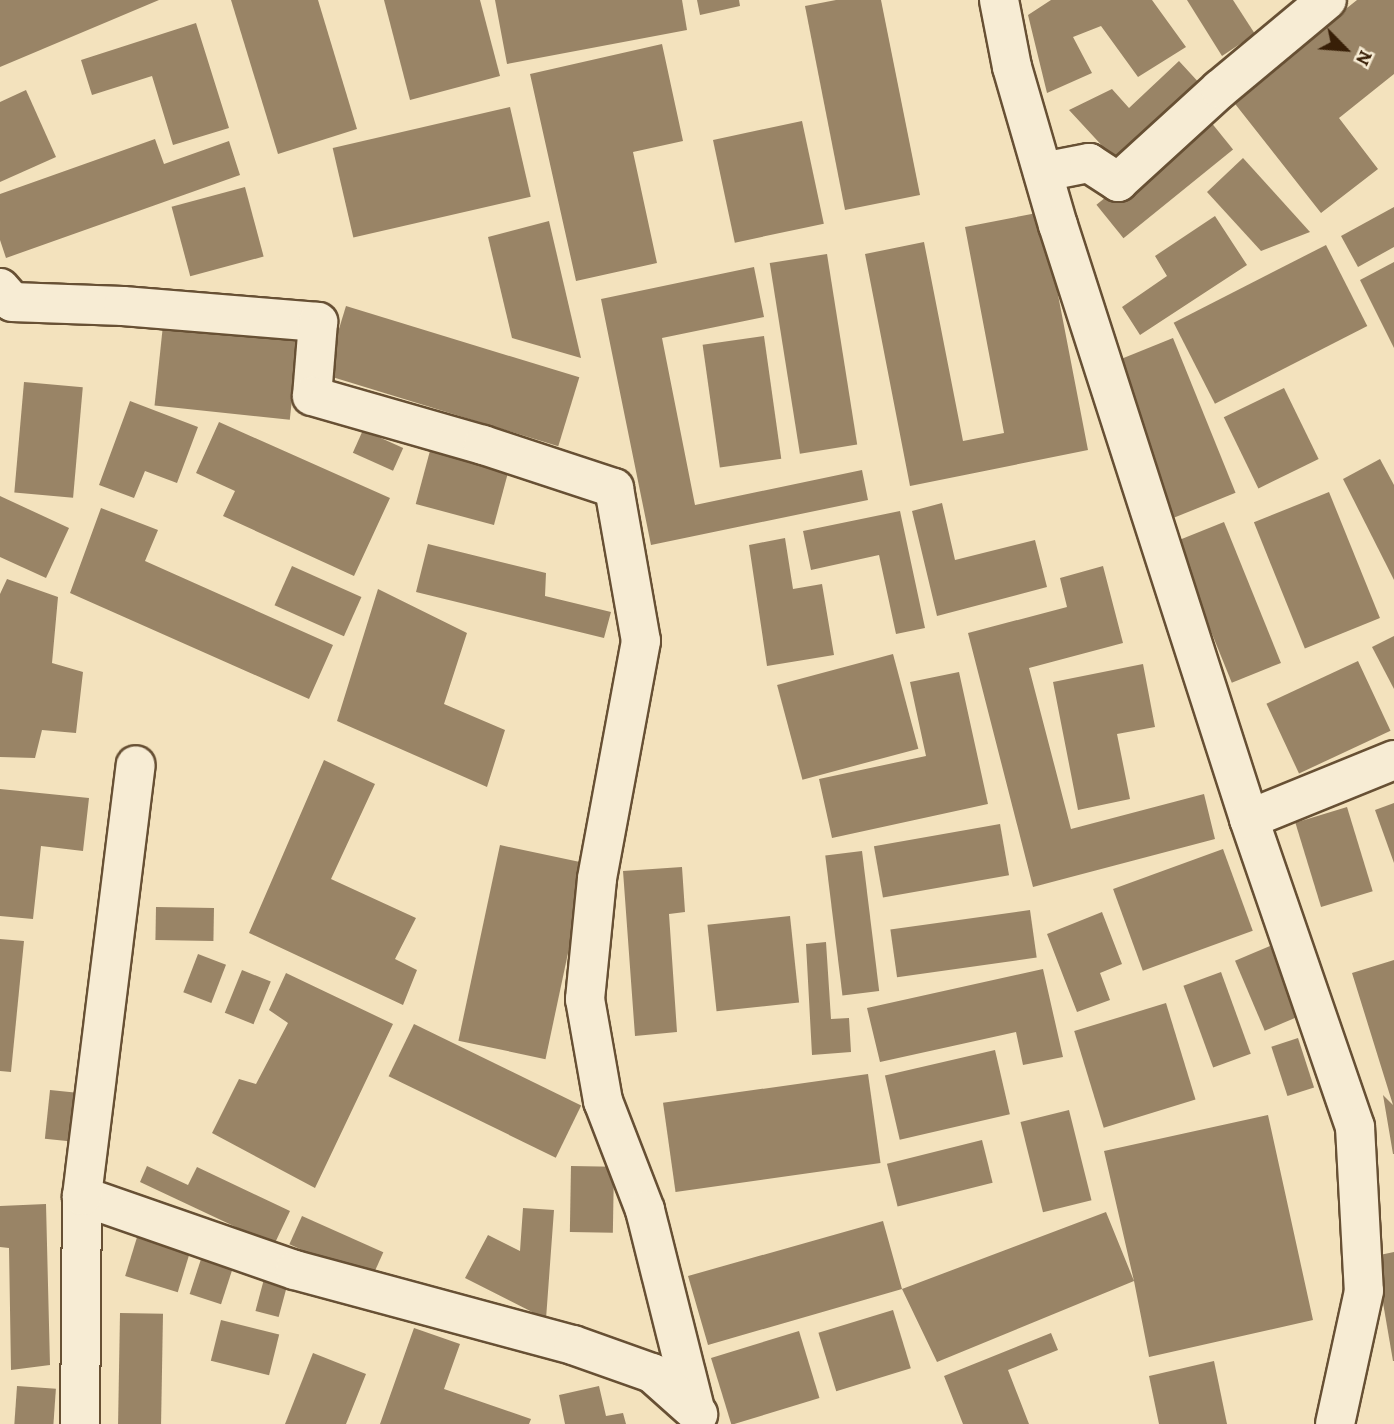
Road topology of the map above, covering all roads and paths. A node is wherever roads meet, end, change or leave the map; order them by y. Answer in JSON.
{"nodes":[{"id":1,"x":999,"y":0,"type":"edge"},
{"id":2,"x":1327,"y":0,"type":"edge"},
{"id":3,"x":1043,"y":172,"type":"junction"},
{"id":4,"x":0,"y":288,"type":"edge"},
{"id":5,"x":1394,"y":760,"type":"edge"},
{"id":6,"x":136,"y":765,"type":"dead end"},
{"id":7,"x":1249,"y":819,"type":"junction"},
{"id":8,"x":82,"y":1196,"type":"junction"},
{"id":9,"x":700,"y":1416,"type":"edge"},
{"id":10,"x":80,"y":1424,"type":"edge"},
{"id":11,"x":1335,"y":1424,"type":"edge"}],
"edges":[{"from":1,"to":3,"type":"street"},
{"from":2,"to":3,"type":"street"},
{"from":3,"to":7,"type":"street"},
{"from":4,"to":9,"type":"street"},
{"from":5,"to":7,"type":"street"},
{"from":6,"to":8,"type":"street"},
{"from":7,"to":11,"type":"street"},
{"from":8,"to":9,"type":"street"},
{"from":8,"to":10,"type":"street"}]}
